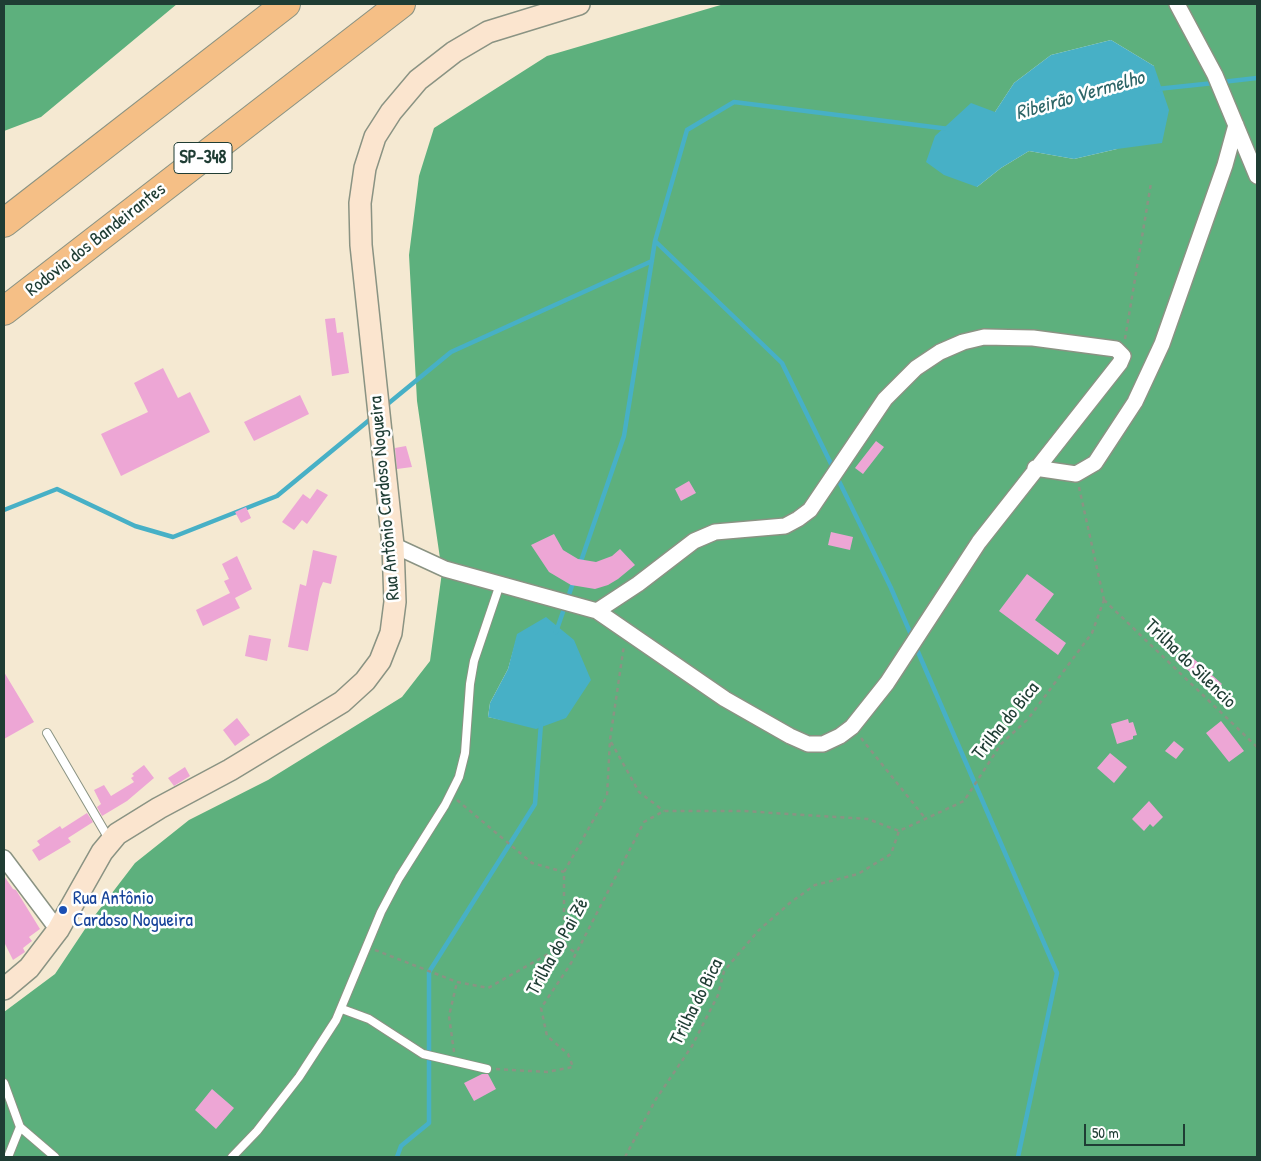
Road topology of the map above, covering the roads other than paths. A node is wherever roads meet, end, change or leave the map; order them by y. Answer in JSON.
{"nodes":[{"id":1,"x":286,"y":4,"type":"edge"},
{"id":2,"x":401,"y":4,"type":"edge"},
{"id":3,"x":580,"y":4,"type":"edge"},
{"id":4,"x":1177,"y":4,"type":"edge"},
{"id":5,"x":1236,"y":125,"type":"junction"},
{"id":6,"x":1257,"y":176,"type":"edge"},
{"id":7,"x":4,"y":223,"type":"edge"},
{"id":8,"x":4,"y":311,"type":"edge"},
{"id":9,"x":1035,"y":468,"type":"junction"},
{"id":10,"x":393,"y":546,"type":"junction"},
{"id":11,"x":500,"y":584,"type":"junction"},
{"id":12,"x":597,"y":611,"type":"junction"},
{"id":13,"x":47,"y":733,"type":"dead end"},
{"id":14,"x":110,"y":840,"type":"junction"},
{"id":15,"x":4,"y":858,"type":"edge"},
{"id":16,"x":58,"y":930,"type":"junction"},
{"id":17,"x":4,"y":989,"type":"edge"},
{"id":18,"x":342,"y":1009,"type":"junction"},
{"id":19,"x":487,"y":1069,"type":"road end"},
{"id":20,"x":4,"y":1083,"type":"edge"},
{"id":21,"x":20,"y":1127,"type":"junction"},
{"id":22,"x":8,"y":1157,"type":"edge"},
{"id":23,"x":55,"y":1157,"type":"edge"},
{"id":24,"x":232,"y":1157,"type":"edge"}],
"edges":[{"from":1,"to":7,"type":"highway"},
{"from":2,"to":8,"type":"highway","name":"Rodovia dos Bandeirantes","number":"SP-348"},
{"from":3,"to":10,"type":"main road","name":"Rua Antônio Cardoso Nogueira"},
{"from":4,"to":5,"type":"street"},
{"from":5,"to":6,"type":"street"},
{"from":5,"to":9,"type":"street"},
{"from":9,"to":12,"type":"street"},
{"from":9,"to":12,"type":"street"},
{"from":10,"to":11,"type":"street"},
{"from":10,"to":14,"type":"main road","name":"Rua Antônio Cardoso Nogueira"},
{"from":11,"to":12,"type":"street"},
{"from":11,"to":18,"type":"lane"},
{"from":13,"to":14,"type":"lane"},
{"from":14,"to":16,"type":"main road","name":"Rua Antônio Cardoso Nogueira"},
{"from":15,"to":16,"type":"street"},
{"from":16,"to":17,"type":"main road","name":"Rua Antônio Cardoso Nogueira"},
{"from":18,"to":19,"type":"lane"},
{"from":18,"to":24,"type":"lane"},
{"from":20,"to":21,"type":"lane"},
{"from":21,"to":22,"type":"lane"},
{"from":21,"to":23,"type":"lane"}]}
